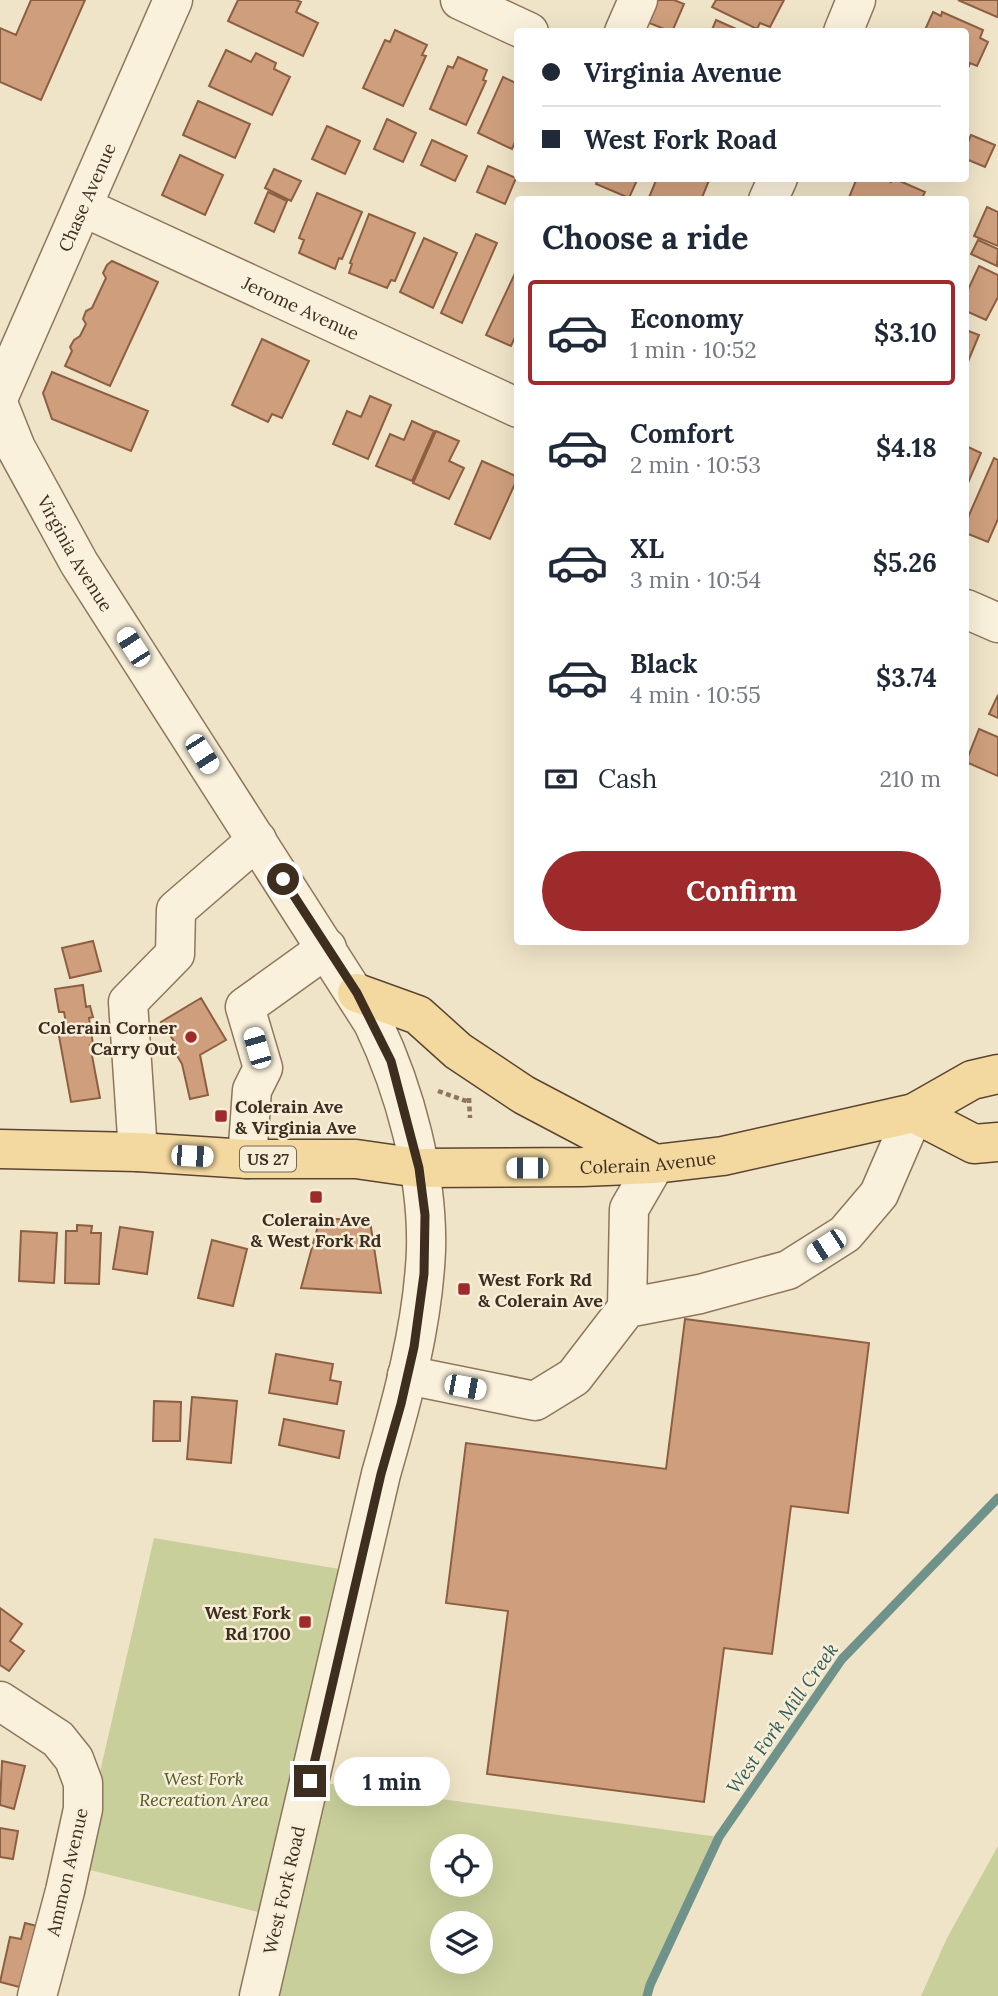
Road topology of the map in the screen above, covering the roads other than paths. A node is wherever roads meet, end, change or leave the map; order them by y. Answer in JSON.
{"nodes":[{"id":1,"x":173,"y":0,"type":"edge"},
{"id":2,"x":460,"y":0,"type":"edge"},
{"id":3,"x":638,"y":0,"type":"edge"},
{"id":4,"x":856,"y":0,"type":"edge"},
{"id":5,"x":520,"y":28,"type":"edge"},
{"id":6,"x":626,"y":28,"type":"edge"},
{"id":7,"x":845,"y":28,"type":"edge"},
{"id":8,"x":83,"y":207,"type":"junction"},
{"id":9,"x":0,"y":394,"type":"edge"},
{"id":10,"x":514,"y":406,"type":"edge"},
{"id":11,"x":0,"y":408,"type":"edge"},
{"id":12,"x":969,"y":610,"type":"edge"},
{"id":13,"x":998,"y":624,"type":"edge"},
{"id":14,"x":257,"y":840,"type":"junction"},
{"id":15,"x":327,"y":948,"type":"junction"},
{"id":16,"x":357,"y":993,"type":"junction"},
{"id":17,"x":998,"y":1074,"type":"edge"},
{"id":18,"x":914,"y":1113,"type":"junction"},
{"id":19,"x":998,"y":1142,"type":"edge"},
{"id":20,"x":0,"y":1149,"type":"edge"},
{"id":21,"x":138,"y":1153,"type":"junction"},
{"id":22,"x":247,"y":1159,"type":"junction"},
{"id":23,"x":655,"y":1164,"type":"junction"},
{"id":24,"x":419,"y":1168,"type":"junction"},
{"id":25,"x":627,"y":1308,"type":"junction"},
{"id":26,"x":407,"y":1376,"type":"junction"},
{"id":27,"x":0,"y":1701,"type":"edge"},
{"id":28,"x":37,"y":1996,"type":"edge"},
{"id":29,"x":259,"y":1996,"type":"edge"}],
"edges":[{"from":1,"to":8,"type":"street","name":"Chase Avenue"},
{"from":2,"to":5,"type":"street"},
{"from":3,"to":6,"type":"street"},
{"from":4,"to":7,"type":"street"},
{"from":8,"to":9,"type":"street","name":"Chase Avenue"},
{"from":8,"to":10,"type":"street","name":"Jerome Avenue"},
{"from":11,"to":14,"type":"street","name":"Virginia Avenue"},
{"from":12,"to":13,"type":"street"},
{"from":14,"to":15,"type":"street","name":"Virginia Avenue"},
{"from":14,"to":21,"type":"street"},
{"from":15,"to":16,"type":"street","name":"Virginia Avenue"},
{"from":15,"to":22,"type":"street"},
{"from":16,"to":23,"type":"main road"},
{"from":16,"to":24,"type":"street","name":"Virginia Avenue"},
{"from":17,"to":18,"type":"main road","number":"US 27"},
{"from":18,"to":19,"type":"main road"},
{"from":18,"to":23,"type":"main road","name":"Colerain Avenue","number":"US 27"},
{"from":18,"to":25,"type":"street"},
{"from":20,"to":21,"type":"main road","name":"Colerain Avenue","number":"US 27"},
{"from":21,"to":22,"type":"main road","name":"Colerain Avenue","number":"US 27"},
{"from":22,"to":24,"type":"main road","name":"Colerain Avenue","number":"US 27"},
{"from":23,"to":24,"type":"main road","name":"Colerain Avenue","number":"US 27"},
{"from":23,"to":25,"type":"street"},
{"from":24,"to":26,"type":"street","name":"West Fork Road"},
{"from":25,"to":26,"type":"street"},
{"from":26,"to":29,"type":"street","name":"West Fork Road"},
{"from":27,"to":28,"type":"street","name":"Ammon Avenue"}]}
